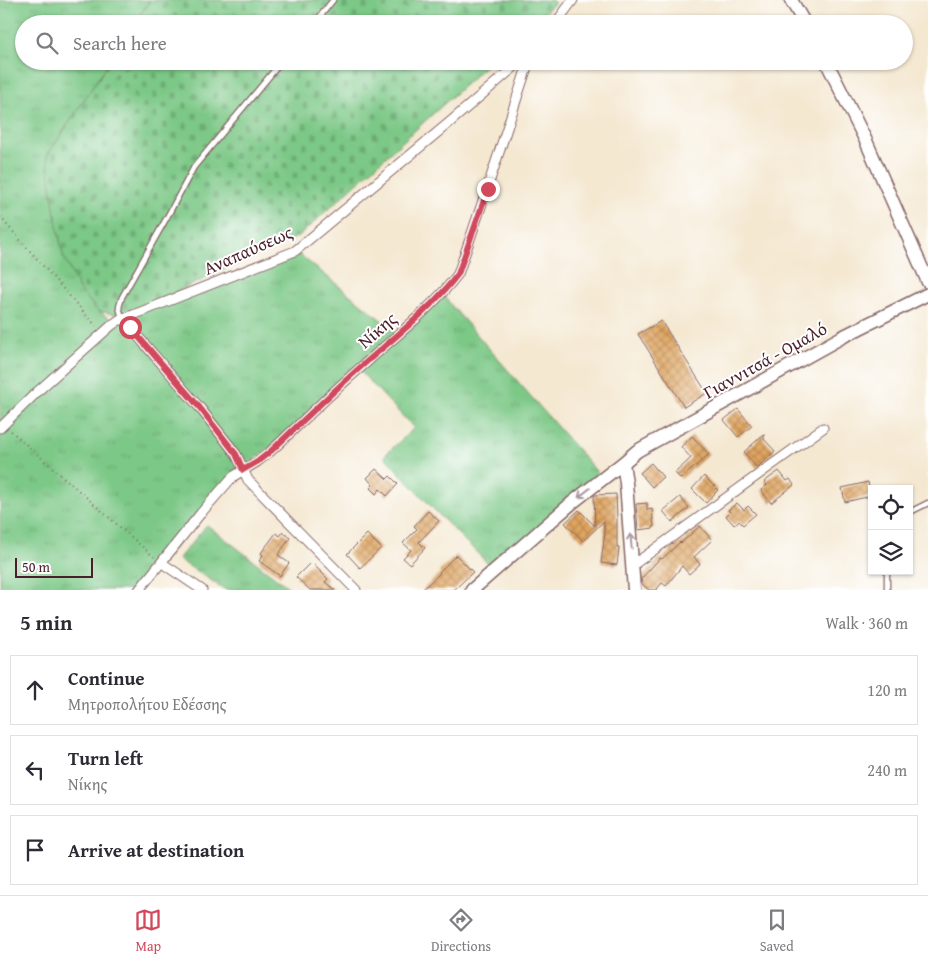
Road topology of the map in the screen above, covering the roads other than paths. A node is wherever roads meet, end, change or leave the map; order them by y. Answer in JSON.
{"nodes":[{"id":1,"x":333,"y":0,"type":"edge"},
{"id":2,"x":573,"y":0,"type":"edge"},
{"id":3,"x":791,"y":0,"type":"edge"},
{"id":4,"x":321,"y":15,"type":"edge"},
{"id":5,"x":562,"y":15,"type":"edge"},
{"id":6,"x":800,"y":15,"type":"edge"},
{"id":7,"x":275,"y":70,"type":"edge"},
{"id":8,"x":511,"y":70,"type":"edge"},
{"id":9,"x":526,"y":70,"type":"edge"},
{"id":10,"x":830,"y":70,"type":"edge"},
{"id":11,"x":928,"y":282,"type":"edge"},
{"id":12,"x":928,"y":294,"type":"edge"},
{"id":13,"x":122,"y":318,"type":"junction"},
{"id":14,"x":2,"y":426,"type":"edge"},
{"id":15,"x":823,"y":428,"type":"dead end"},
{"id":16,"x":623,"y":464,"type":"junction"},
{"id":17,"x":243,"y":470,"type":"junction"},
{"id":18,"x":928,"y":503,"type":"edge"},
{"id":19,"x":913,"y":510,"type":"edge"},
{"id":20,"x":162,"y":563,"type":"junction"},
{"id":21,"x":632,"y":565,"type":"junction"},
{"id":22,"x":887,"y":575,"type":"edge"},
{"id":23,"x":474,"y":589,"type":"edge"},
{"id":24,"x":140,"y":590,"type":"edge"},
{"id":25,"x":202,"y":590,"type":"edge"},
{"id":26,"x":356,"y":590,"type":"edge"},
{"id":27,"x":634,"y":590,"type":"edge"},
{"id":28,"x":887,"y":590,"type":"edge"}],
"edges":[{"from":1,"to":4,"type":"lane"},
{"from":2,"to":5,"type":"street"},
{"from":3,"to":6,"type":"street"},
{"from":7,"to":13,"type":"lane"},
{"from":8,"to":13,"type":"street","name":"Αναπαύσεως"},
{"from":9,"to":17,"type":"street","name":"Νίκης"},
{"from":10,"to":11,"type":"street"},
{"from":12,"to":16,"type":"street","name":"Γιαννιτσά - Ομαλό"},
{"from":13,"to":14,"type":"street","name":"Αναπαύσεως"},
{"from":13,"to":17,"type":"street"},
{"from":15,"to":21,"type":"street"},
{"from":21,"to":16,"type":"street","one_way":true},
{"from":16,"to":23,"type":"street","name":"Γιαννιτσά - Ομαλό","one_way":true},
{"from":17,"to":20,"type":"street","name":"Νίκης"},
{"from":17,"to":26,"type":"street"},
{"from":18,"to":19,"type":"lane"},
{"from":20,"to":24,"type":"street","name":"Νίκης"},
{"from":20,"to":25,"type":"street"},
{"from":21,"to":27,"type":"street"},
{"from":22,"to":28,"type":"lane"}]}
